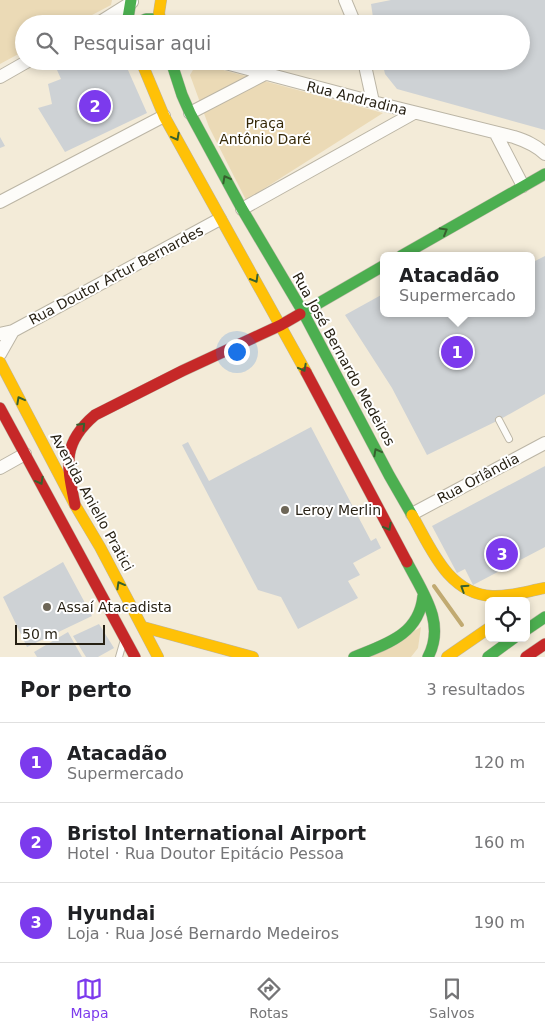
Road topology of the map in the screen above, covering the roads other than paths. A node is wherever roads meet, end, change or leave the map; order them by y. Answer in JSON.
{"nodes":[{"id":1,"x":161,"y":0,"type":"edge"},
{"id":2,"x":345,"y":0,"type":"edge"},
{"id":3,"x":133,"y":1,"type":"edge"},
{"id":4,"x":111,"y":15,"type":"edge"},
{"id":5,"x":129,"y":15,"type":"edge"},
{"id":6,"x":161,"y":15,"type":"edge"},
{"id":7,"x":351,"y":15,"type":"edge"},
{"id":8,"x":15,"y":68,"type":"edge"},
{"id":9,"x":144,"y":70,"type":"edge"},
{"id":10,"x":174,"y":70,"type":"edge"},
{"id":11,"x":251,"y":70,"type":"edge"},
{"id":12,"x":366,"y":70,"type":"edge"},
{"id":13,"x":265,"y":74,"type":"junction"},
{"id":14,"x":0,"y":77,"type":"edge"},
{"id":15,"x":373,"y":102,"type":"junction"},
{"id":16,"x":414,"y":112,"type":"junction"},
{"id":17,"x":190,"y":113,"type":"junction"},
{"id":18,"x":164,"y":116,"type":"junction"},
{"id":19,"x":496,"y":134,"type":"junction"},
{"id":20,"x":545,"y":154,"type":"edge"},
{"id":21,"x":545,"y":174,"type":"edge"},
{"id":22,"x":523,"y":186,"type":"junction"},
{"id":23,"x":0,"y":202,"type":"edge"},
{"id":24,"x":242,"y":210,"type":"junction"},
{"id":25,"x":220,"y":219,"type":"junction"},
{"id":26,"x":408,"y":252,"type":"edge"},
{"id":27,"x":380,"y":268,"type":"edge"},
{"id":28,"x":303,"y":312,"type":"junction"},
{"id":29,"x":281,"y":325,"type":"junction"},
{"id":30,"x":6,"y":333,"type":"edge"},
{"id":31,"x":0,"y":354,"type":"edge"},
{"id":32,"x":0,"y":362,"type":"edge"},
{"id":33,"x":0,"y":408,"type":"edge"},
{"id":34,"x":499,"y":420,"type":"dead end"},
{"id":35,"x":509,"y":439,"type":"dead end"},
{"id":36,"x":545,"y":443,"type":"edge"},
{"id":37,"x":25,"y":454,"type":"junction"},
{"id":38,"x":0,"y":468,"type":"edge"},
{"id":39,"x":378,"y":482,"type":"junction"},
{"id":40,"x":75,"y":505,"type":"junction"},
{"id":41,"x":412,"y":514,"type":"junction"},
{"id":42,"x":545,"y":589,"type":"edge"},
{"id":43,"x":423,"y":593,"type":"junction"},
{"id":44,"x":530,"y":599,"type":"edge"},
{"id":45,"x":545,"y":617,"type":"edge"},
{"id":46,"x":143,"y":627,"type":"junction"},
{"id":47,"x":530,"y":627,"type":"edge"},
{"id":48,"x":485,"y":631,"type":"edge"},
{"id":49,"x":127,"y":640,"type":"junction"},
{"id":50,"x":509,"y":642,"type":"edge"},
{"id":51,"x":545,"y":644,"type":"edge"},
{"id":52,"x":119,"y":657,"type":"edge"},
{"id":53,"x":128,"y":657,"type":"edge"},
{"id":54,"x":135,"y":657,"type":"edge"},
{"id":55,"x":158,"y":657,"type":"edge"},
{"id":56,"x":253,"y":657,"type":"edge"},
{"id":57,"x":354,"y":657,"type":"edge"},
{"id":58,"x":428,"y":657,"type":"edge"},
{"id":59,"x":446,"y":657,"type":"edge"},
{"id":60,"x":488,"y":657,"type":"edge"},
{"id":61,"x":526,"y":657,"type":"edge"}],
"edges":[{"from":1,"to":6,"type":"main road"},
{"from":2,"to":7,"type":"street"},
{"from":3,"to":4,"type":"street"},
{"from":3,"to":5,"type":"main road"},
{"from":8,"to":14,"type":"street"},
{"from":9,"to":18,"type":"main road","name":"Rua José Bernardo Medeiros"},
{"from":10,"to":17,"type":"main road","name":"Rua José Bernardo Medeiros"},
{"from":11,"to":13,"type":"street","name":"Rua Andradina"},
{"from":12,"to":15,"type":"street"},
{"from":13,"to":15,"type":"street","name":"Rua Andradina"},
{"from":13,"to":17,"type":"street"},
{"from":15,"to":16,"type":"street","name":"Rua Andradina"},
{"from":16,"to":19,"type":"street","name":"Rua Andradina"},
{"from":16,"to":24,"type":"street"},
{"from":24,"to":17,"type":"main road","name":"Rua José Bernardo Medeiros","one_way":true},
{"from":18,"to":23,"type":"street"},
{"from":18,"to":25,"type":"main road","name":"Rua José Bernardo Medeiros","one_way":true},
{"from":19,"to":20,"type":"street","name":"Rua Andradina"},
{"from":19,"to":22,"type":"street"},
{"from":21,"to":22,"type":"main road"},
{"from":26,"to":22,"type":"main road","one_way":true},
{"from":24,"to":28,"type":"main road","name":"Rua José Bernardo Medeiros"},
{"from":25,"to":29,"type":"main road","name":"Rua José Bernardo Medeiros","one_way":true},
{"from":25,"to":30,"type":"street","name":"Rua Doutor Artur Bernardes"},
{"from":27,"to":28,"type":"main road"},
{"from":28,"to":29,"type":"main road"},
{"from":39,"to":28,"type":"main road","name":"Rua José Bernardo Medeiros","one_way":true},
{"from":29,"to":39,"type":"main road","name":"Rua José Bernardo Medeiros","one_way":true},
{"from":40,"to":29,"type":"main road","one_way":true},
{"from":30,"to":31,"type":"street","name":"Rua Doutor Artur Bernardes"},
{"from":40,"to":32,"type":"main road","name":"Avenida Aniello Pratici","one_way":true},
{"from":33,"to":37,"type":"main road"},
{"from":34,"to":35,"type":"lane"},
{"from":36,"to":41,"type":"street","name":"Rua Orlândia"},
{"from":37,"to":38,"type":"street"},
{"from":37,"to":49,"type":"main road","one_way":true},
{"from":39,"to":41,"type":"main road","name":"Rua José Bernardo Medeiros"},
{"from":39,"to":43,"type":"main road","name":"Rua José Bernardo Medeiros","one_way":true},
{"from":46,"to":40,"type":"main road","name":"Avenida Aniello Pratici","one_way":true},
{"from":42,"to":41,"type":"main road","name":"Rua José Bernardo Medeiros","one_way":true},
{"from":42,"to":44,"type":"main road"},
{"from":43,"to":57,"type":"main road"},
{"from":43,"to":58,"type":"main road","name":"Rua José Bernardo Medeiros"},
{"from":45,"to":47,"type":"main road"},
{"from":46,"to":55,"type":"main road","name":"Avenida Aniello Pratici"},
{"from":46,"to":56,"type":"main road"},
{"from":48,"to":59,"type":"main road"},
{"from":49,"to":52,"type":"lane"},
{"from":49,"to":53,"type":"main road"},
{"from":49,"to":54,"type":"main road"},
{"from":50,"to":60,"type":"main road"},
{"from":51,"to":61,"type":"main road"}]}
